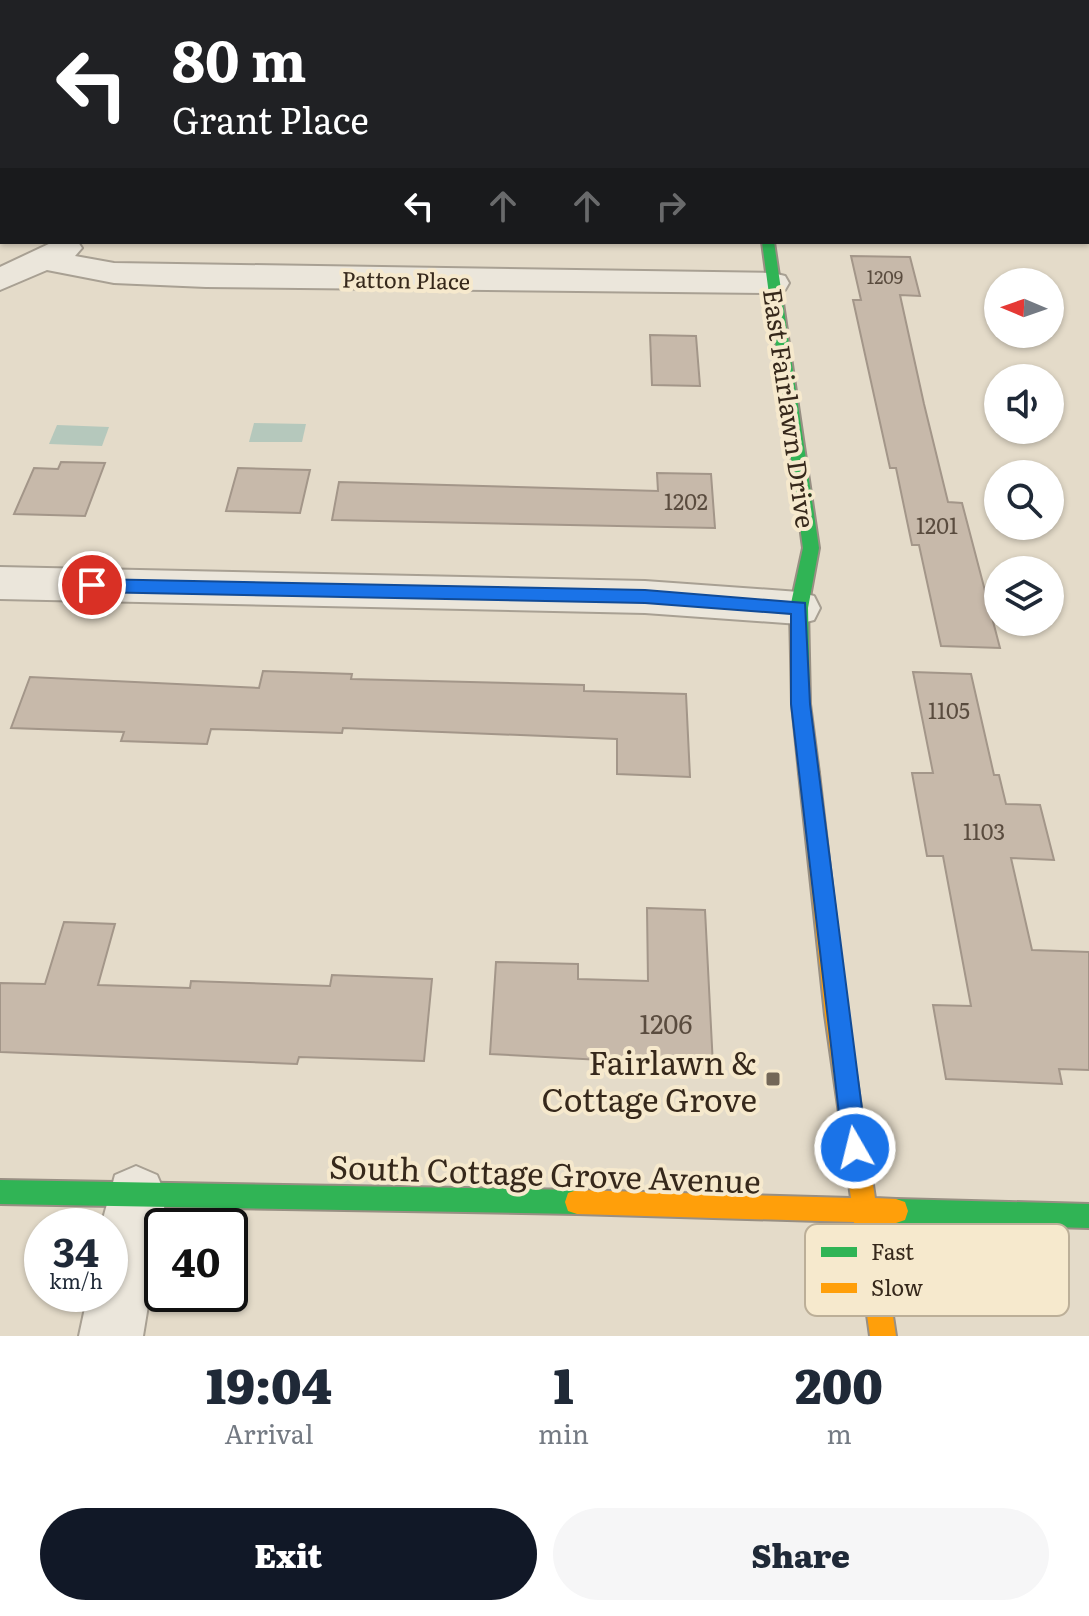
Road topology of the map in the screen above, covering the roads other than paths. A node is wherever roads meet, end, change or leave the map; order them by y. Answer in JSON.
{"nodes":[{"id":1,"x":74,"y":244,"type":"edge"},
{"id":2,"x":768,"y":244,"type":"edge"},
{"id":3,"x":41,"y":259,"type":"junction"},
{"id":4,"x":0,"y":280,"type":"edge"},
{"id":5,"x":773,"y":283,"type":"junction"},
{"id":6,"x":0,"y":583,"type":"edge"},
{"id":7,"x":799,"y":608,"type":"junction"},
{"id":8,"x":0,"y":1192,"type":"edge"},
{"id":9,"x":136,"y":1196,"type":"junction"},
{"id":10,"x":864,"y":1211,"type":"junction"},
{"id":11,"x":1089,"y":1216,"type":"edge"},
{"id":12,"x":866,"y":1224,"type":"edge"},
{"id":13,"x":880,"y":1316,"type":"edge"},
{"id":14,"x":111,"y":1336,"type":"edge"},
{"id":15,"x":883,"y":1336,"type":"edge"}],
"edges":[{"from":1,"to":3,"type":"street"},
{"from":2,"to":5,"type":"street","name":"East Fairlawn Drive"},
{"from":3,"to":4,"type":"street"},
{"from":3,"to":5,"type":"street","name":"Patton Place"},
{"from":5,"to":7,"type":"street","name":"East Fairlawn Drive"},
{"from":6,"to":7,"type":"street"},
{"from":7,"to":10,"type":"street","name":"East Fairlawn Drive"},
{"from":8,"to":9,"type":"street","name":"South Cottage Grove Avenue"},
{"from":9,"to":10,"type":"street","name":"South Cottage Grove Avenue"},
{"from":9,"to":14,"type":"street"},
{"from":10,"to":11,"type":"street","name":"South Cottage Grove Avenue"},
{"from":10,"to":12,"type":"street","name":"East Fairlawn Drive"},
{"from":13,"to":15,"type":"street","name":"East Fairlawn Drive"}]}
